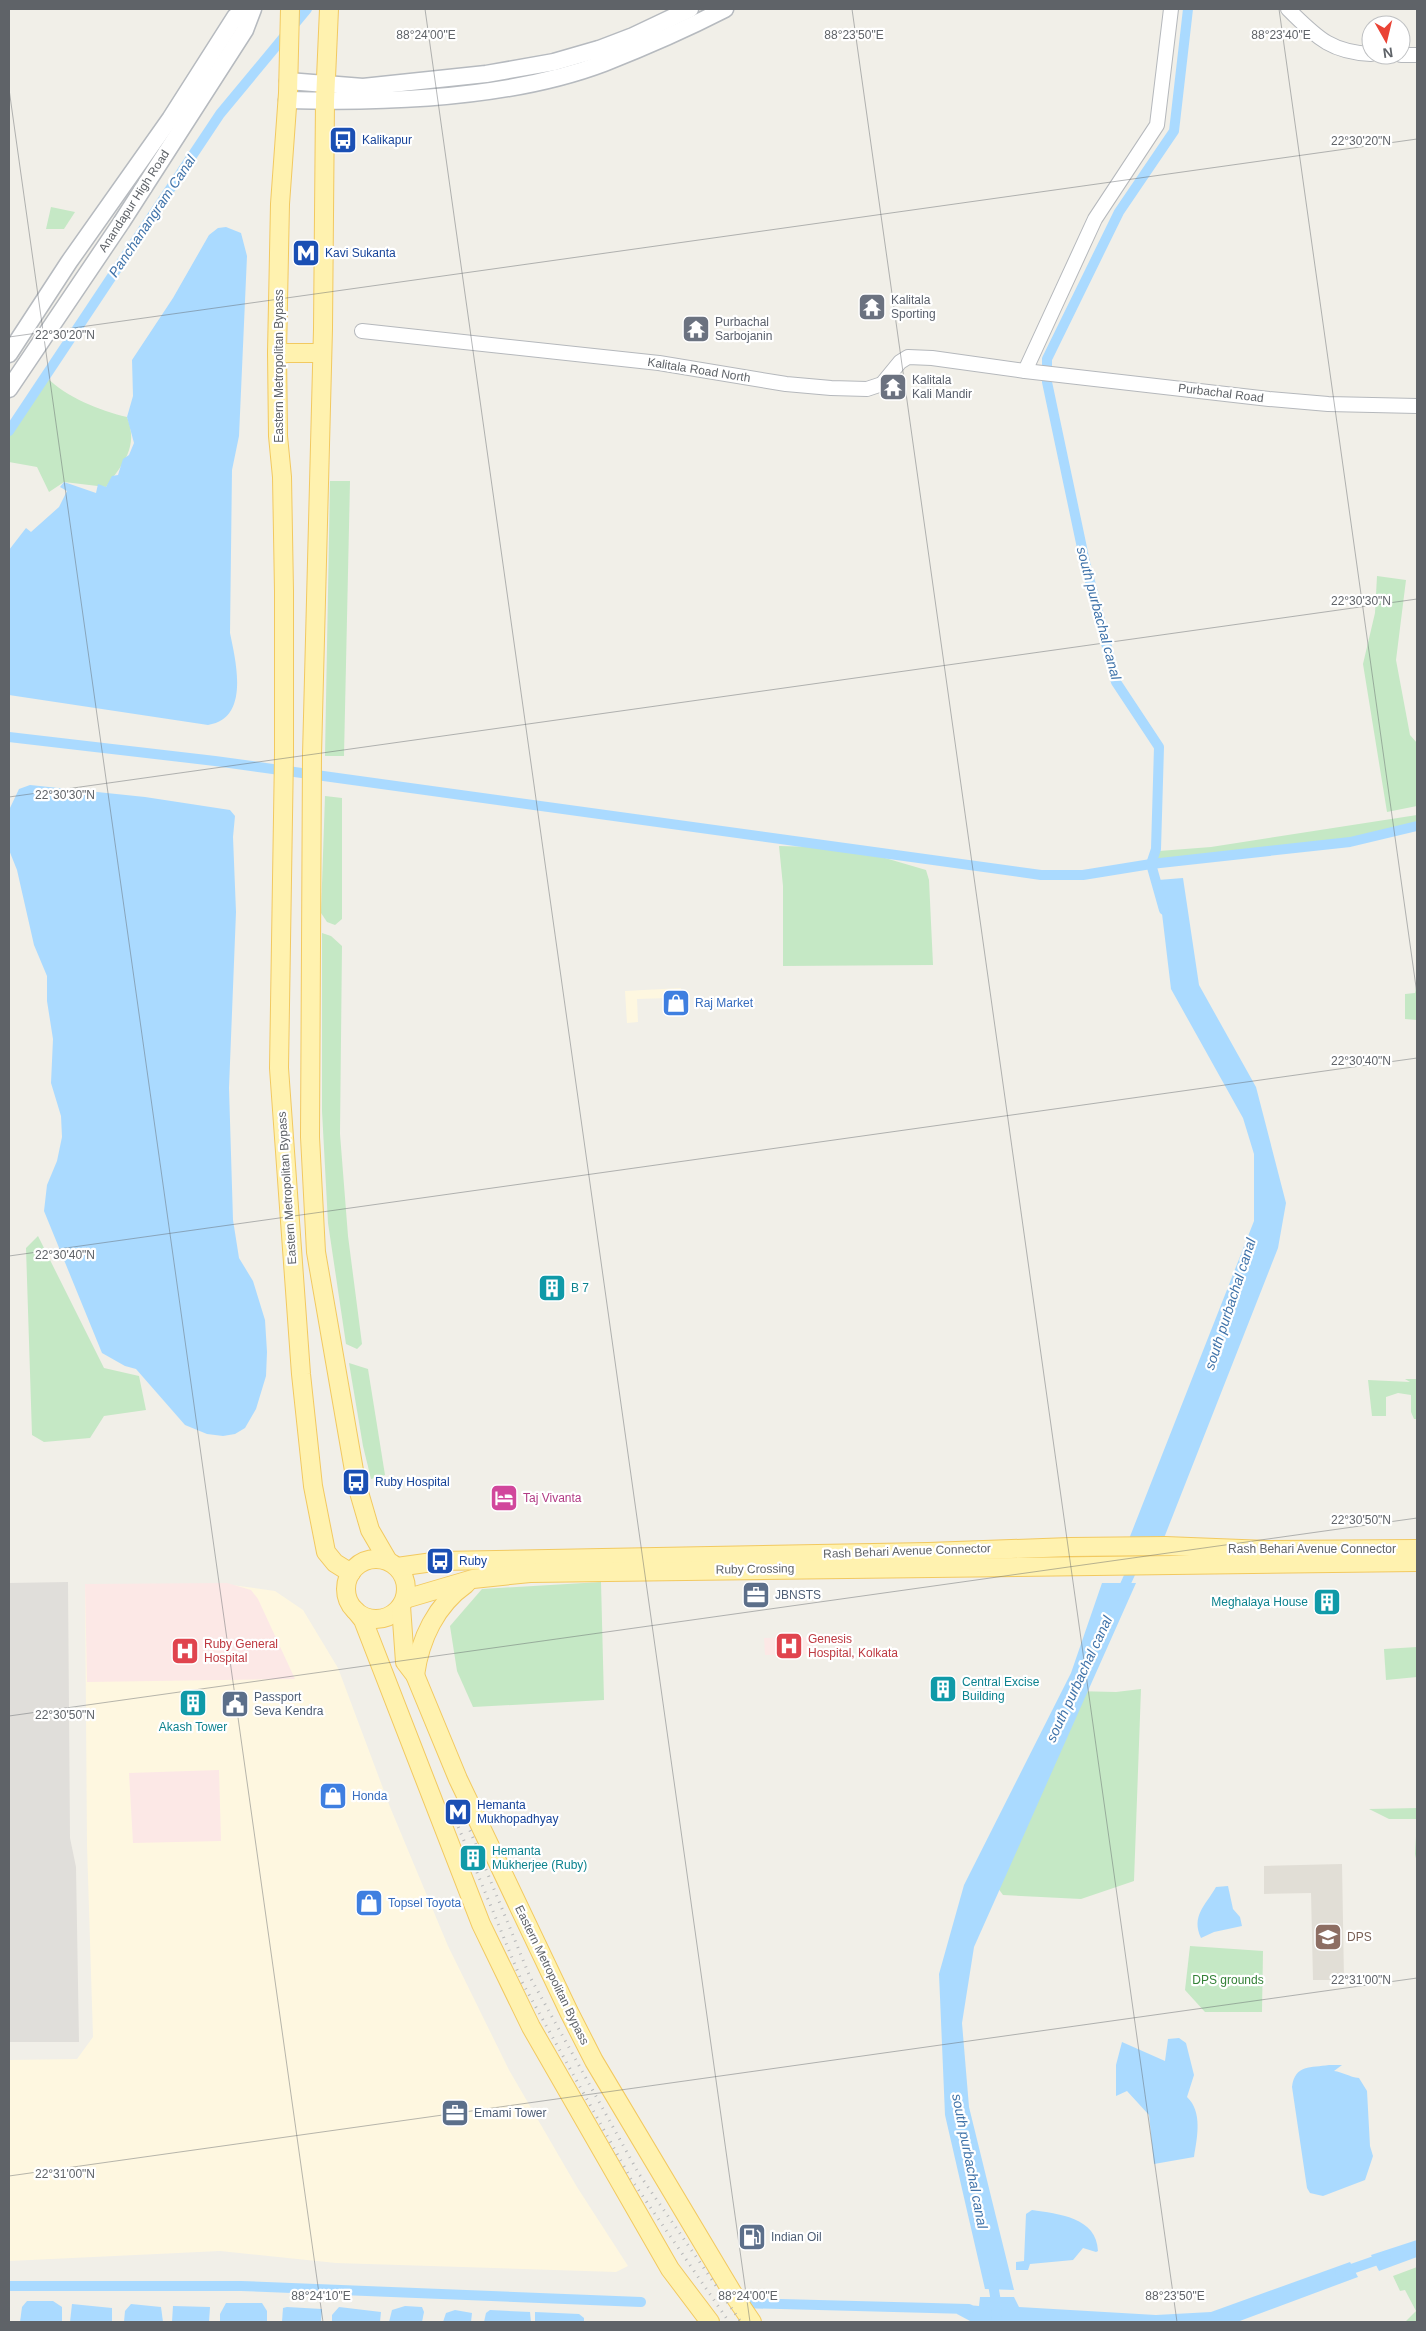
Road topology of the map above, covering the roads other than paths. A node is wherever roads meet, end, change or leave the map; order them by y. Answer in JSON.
{"nodes":[{"id":1,"x":246,"y":9,"type":"edge"},
{"id":2,"x":252,"y":9,"type":"edge"},
{"id":3,"x":290,"y":9,"type":"edge"},
{"id":4,"x":690,"y":9,"type":"edge"},
{"id":5,"x":725,"y":9,"type":"edge"},
{"id":6,"x":1171,"y":9,"type":"edge"},
{"id":7,"x":1288,"y":9,"type":"edge"},
{"id":8,"x":329,"y":13,"type":"edge"},
{"id":9,"x":1361,"y":53,"type":"edge"},
{"id":10,"x":288,"y":72,"type":"junction"},
{"id":11,"x":326,"y":92,"type":"junction"},
{"id":12,"x":287,"y":100,"type":"junction"},
{"id":13,"x":362,"y":331,"type":"dead end"},
{"id":14,"x":277,"y":353,"type":"junction"},
{"id":15,"x":322,"y":353,"type":"junction"},
{"id":16,"x":9,"y":354,"type":"edge"},
{"id":17,"x":1031,"y":372,"type":"junction"},
{"id":18,"x":9,"y":388,"type":"edge"},
{"id":19,"x":1417,"y":406,"type":"edge"},
{"id":20,"x":1417,"y":1548,"type":"edge"},
{"id":21,"x":1417,"y":1562,"type":"edge"},
{"id":22,"x":393,"y":1564,"type":"junction"},
{"id":23,"x":1108,"y":1564,"type":"joint"},
{"id":24,"x":351,"y":1573,"type":"junction"},
{"id":25,"x":473,"y":1578,"type":"junction"},
{"id":26,"x":403,"y":1603,"type":"junction"},
{"id":27,"x":355,"y":1610,"type":"junction"},
{"id":28,"x":415,"y":1674,"type":"junction"},
{"id":29,"x":710,"y":2322,"type":"edge"},
{"id":30,"x":752,"y":2322,"type":"edge"}],
"edges":[{"from":1,"to":16,"type":"main road","name":"Anandapur High Road"},
{"from":2,"to":18,"type":"main road","name":"Anandapur High Road"},
{"from":3,"to":10,"type":"main road","name":"Eastern Metropolitan Bypass"},
{"from":4,"to":11,"type":"main road"},
{"from":5,"to":11,"type":"main road"},
{"from":6,"to":17,"type":"street"},
{"from":7,"to":9,"type":"street"},
{"from":8,"to":11,"type":"main road"},
{"from":10,"to":11,"type":"main road"},
{"from":10,"to":12,"type":"main road","name":"Eastern Metropolitan Bypass"},
{"from":11,"to":12,"type":"main road"},
{"from":11,"to":15,"type":"main road","name":"Eastern Metropolitan Bypass"},
{"from":12,"to":14,"type":"main road","name":"Eastern Metropolitan Bypass"},
{"from":13,"to":17,"type":"street","name":"Kalitala Road North"},
{"from":14,"to":15,"type":"main road"},
{"from":14,"to":24,"type":"main road","name":"Eastern Metropolitan Bypass"},
{"from":15,"to":22,"type":"main road","name":"Eastern Metropolitan Bypass"},
{"from":17,"to":19,"type":"street","name":"Purbachal Road"},
{"from":20,"to":22,"type":"main road","name":"Rash Behari Avenue Connector"},
{"from":21,"to":23,"type":"main road","name":"Rash Behari Avenue Connector"},
{"from":22,"to":24,"type":"main road"},
{"from":22,"to":26,"type":"main road"},
{"from":23,"to":25,"type":"main road","name":"Ruby Crossing"},
{"from":24,"to":27,"type":"main road"},
{"from":25,"to":26,"type":"main road","name":"Ruby Crossing"},
{"from":25,"to":28,"type":"main road"},
{"from":26,"to":27,"type":"main road","name":"Ruby Crossing"},
{"from":26,"to":28,"type":"main road","name":"Eastern Metropolitan Bypass"},
{"from":27,"to":29,"type":"main road"},
{"from":28,"to":30,"type":"main road","name":"Eastern Metropolitan Bypass"}]}
